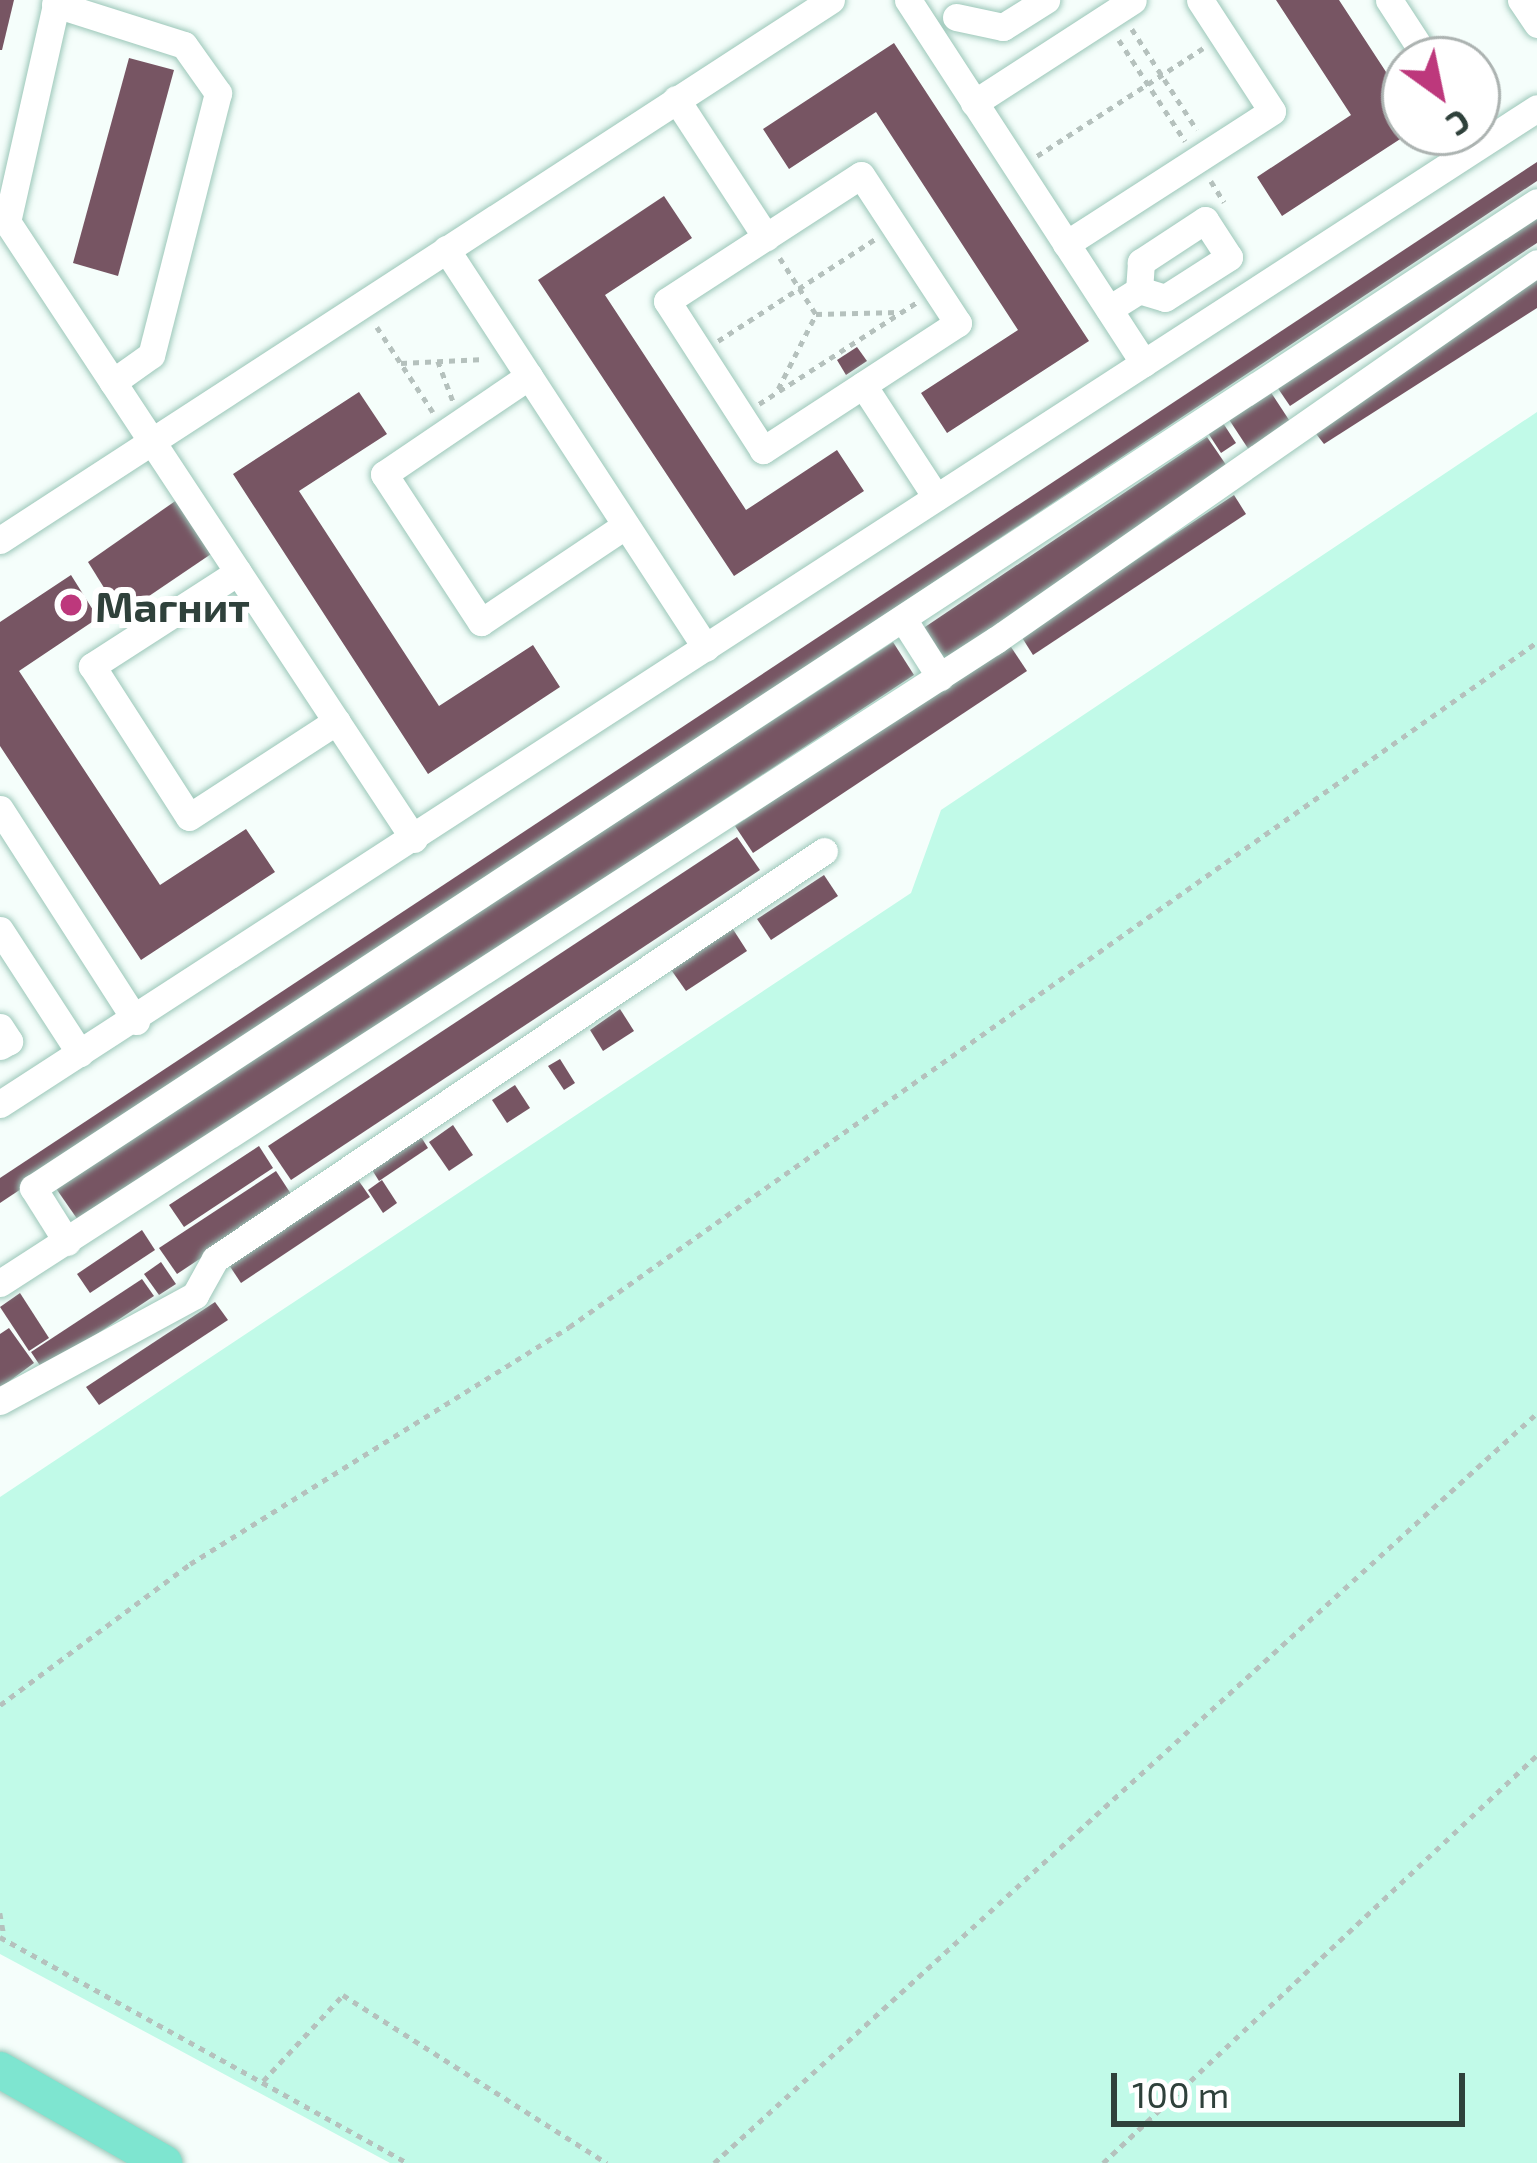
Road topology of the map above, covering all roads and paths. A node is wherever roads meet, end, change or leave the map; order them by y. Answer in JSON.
{"nodes":[{"id":1,"x":831,"y":0,"type":"edge"},
{"id":2,"x":908,"y":0,"type":"edge"},
{"id":3,"x":982,"y":0,"type":"edge"},
{"id":4,"x":1046,"y":0,"type":"edge"},
{"id":5,"x":1201,"y":0,"type":"edge"},
{"id":6,"x":1389,"y":0,"type":"edge"},
{"id":7,"x":1521,"y":0,"type":"edge"},
{"id":8,"x":56,"y":2,"type":"edge"},
{"id":9,"x":1126,"y":4,"type":"edge"},
{"id":10,"x":956,"y":17,"type":"junction"},
{"id":11,"x":1537,"y":24,"type":"edge"},
{"id":12,"x":931,"y":34,"type":"junction"},
{"id":13,"x":1223,"y":35,"type":"junction"},
{"id":14,"x":1412,"y":36,"type":"edge"},
{"id":15,"x":1162,"y":75,"type":"junction"},
{"id":16,"x":676,"y":99,"type":"junction"},
{"id":17,"x":974,"y":103,"type":"junction"},
{"id":18,"x":1537,"y":108,"type":"edge"},
{"id":19,"x":1501,"y":126,"type":"edge"},
{"id":20,"x":1210,"y":151,"type":"junction"},
{"id":21,"x":1450,"y":156,"type":"edge"},
{"id":22,"x":1017,"y":168,"type":"junction"},
{"id":23,"x":1537,"y":202,"type":"edge"},
{"id":24,"x":4,"y":216,"type":"edge"},
{"id":25,"x":895,"y":226,"type":"junction"},
{"id":26,"x":766,"y":237,"type":"junction"},
{"id":27,"x":1066,"y":244,"type":"junction"},
{"id":28,"x":446,"y":249,"type":"junction"},
{"id":29,"x":1537,"y":263,"type":"edge"},
{"id":30,"x":799,"y":288,"type":"junction"},
{"id":31,"x":936,"y":290,"type":"junction"},
{"id":32,"x":1139,"y":290,"type":"dead end"},
{"id":33,"x":362,"y":304,"type":"junction"},
{"id":34,"x":1109,"y":309,"type":"junction"},
{"id":35,"x":902,"y":312,"type":"junction"},
{"id":36,"x":816,"y":314,"type":"junction"},
{"id":37,"x":700,"y":352,"type":"junction"},
{"id":38,"x":438,"y":361,"type":"junction"},
{"id":39,"x":401,"y":363,"type":"junction"},
{"id":40,"x":1144,"y":363,"type":"junction"},
{"id":41,"x":523,"y":367,"type":"junction"},
{"id":42,"x":113,"y":382,"type":"junction"},
{"id":43,"x":863,"y":385,"type":"junction"},
{"id":44,"x":775,"y":394,"type":"junction"},
{"id":45,"x":741,"y":416,"type":"junction"},
{"id":46,"x":453,"y":427,"type":"junction"},
{"id":47,"x":151,"y":441,"type":"junction"},
{"id":48,"x":936,"y":497,"type":"junction"},
{"id":49,"x":626,"y":526,"type":"junction"},
{"id":50,"x":0,"y":541,"type":"edge"},
{"id":51,"x":238,"y":572,"type":"junction"},
{"id":52,"x":903,"y":619,"type":"junction"},
{"id":53,"x":1537,"y":642,"type":"edge"},
{"id":54,"x":706,"y":648,"type":"junction"},
{"id":55,"x":940,"y":676,"type":"junction"},
{"id":56,"x":337,"y":721,"type":"junction"},
{"id":57,"x":0,"y":809,"type":"edge"},
{"id":58,"x":414,"y":839,"type":"junction"},
{"id":59,"x":824,"y":851,"type":"dead end"},
{"id":60,"x":0,"y":930,"type":"edge"},
{"id":61,"x":136,"y":1021,"type":"junction"},
{"id":62,"x":0,"y":1027,"type":"edge"},
{"id":63,"x":0,"y":1046,"type":"edge"},
{"id":64,"x":80,"y":1053,"type":"junction"},
{"id":65,"x":0,"y":1104,"type":"edge"},
{"id":66,"x":67,"y":1242,"type":"junction"},
{"id":67,"x":0,"y":1283,"type":"edge"},
{"id":68,"x":0,"y":1401,"type":"edge"},
{"id":69,"x":1537,"y":1413,"type":"edge"},
{"id":70,"x":0,"y":1706,"type":"edge"},
{"id":71,"x":1537,"y":1755,"type":"edge"},
{"id":72,"x":0,"y":1913,"type":"edge"},
{"id":73,"x":2,"y":1938,"type":"edge"},
{"id":74,"x":0,"y":2070,"type":"edge"},
{"id":75,"x":262,"y":2081,"type":"junction"},
{"id":76,"x":164,"y":2163,"type":"edge"},
{"id":77,"x":408,"y":2163,"type":"edge"},
{"id":78,"x":607,"y":2163,"type":"edge"},
{"id":79,"x":715,"y":2163,"type":"edge"},
{"id":80,"x":1102,"y":2163,"type":"edge"}],
"edges":[{"from":1,"to":16,"type":"street"},
{"from":2,"to":12,"type":"street"},
{"from":3,"to":10,"type":"street"},
{"from":4,"to":10,"type":"street"},
{"from":5,"to":13,"type":"street"},
{"from":6,"to":14,"type":"street"},
{"from":7,"to":11,"type":"street"},
{"from":8,"to":24,"type":"street"},
{"from":8,"to":42,"type":"street"},
{"from":9,"to":15,"type":"path"},
{"from":9,"to":17,"type":"street"},
{"from":10,"to":12,"type":"street"},
{"from":12,"to":17,"type":"street"},
{"from":13,"to":15,"type":"path"},
{"from":13,"to":20,"type":"street"},
{"from":15,"to":20,"type":"path"},
{"from":15,"to":22,"type":"path"},
{"from":16,"to":26,"type":"street"},
{"from":16,"to":28,"type":"street"},
{"from":17,"to":22,"type":"street"},
{"from":18,"to":19,"type":"street"},
{"from":20,"to":27,"type":"street"},
{"from":21,"to":40,"type":"street"},
{"from":22,"to":27,"type":"street"},
{"from":23,"to":52,"type":"street"},
{"from":24,"to":42,"type":"street"},
{"from":25,"to":26,"type":"street"},
{"from":25,"to":30,"type":"path"},
{"from":25,"to":31,"type":"street"},
{"from":26,"to":30,"type":"path"},
{"from":26,"to":37,"type":"street"},
{"from":27,"to":34,"type":"street"},
{"from":28,"to":33,"type":"street"},
{"from":28,"to":41,"type":"street"},
{"from":29,"to":55,"type":"street"},
{"from":30,"to":36,"type":"path"},
{"from":30,"to":37,"type":"path"},
{"from":31,"to":35,"type":"path"},
{"from":31,"to":43,"type":"street"},
{"from":32,"to":34,"type":"street"},
{"from":33,"to":39,"type":"path"},
{"from":33,"to":47,"type":"street"},
{"from":34,"to":40,"type":"street"},
{"from":35,"to":36,"type":"path"},
{"from":35,"to":44,"type":"path"},
{"from":36,"to":44,"type":"path"},
{"from":37,"to":45,"type":"street"},
{"from":38,"to":39,"type":"path"},
{"from":38,"to":41,"type":"path"},
{"from":38,"to":46,"type":"path"},
{"from":39,"to":46,"type":"path"},
{"from":40,"to":48,"type":"street"},
{"from":41,"to":46,"type":"street"},
{"from":41,"to":49,"type":"street"},
{"from":42,"to":47,"type":"street"},
{"from":43,"to":45,"type":"street"},
{"from":43,"to":48,"type":"street"},
{"from":44,"to":45,"type":"path"},
{"from":46,"to":49,"type":"street"},
{"from":47,"to":50,"type":"street"},
{"from":47,"to":51,"type":"street"},
{"from":48,"to":54,"type":"street"},
{"from":49,"to":54,"type":"street"},
{"from":51,"to":56,"type":"street"},
{"from":51,"to":56,"type":"street"},
{"from":52,"to":55,"type":"street"},
{"from":52,"to":66,"type":"street"},
{"from":53,"to":70,"type":"path"},
{"from":54,"to":58,"type":"street"},
{"from":55,"to":66,"type":"street"},
{"from":56,"to":58,"type":"street"},
{"from":57,"to":61,"type":"street"},
{"from":58,"to":61,"type":"street"},
{"from":59,"to":68,"type":"street"},
{"from":60,"to":64,"type":"street"},
{"from":61,"to":64,"type":"street"},
{"from":62,"to":63,"type":"street"},
{"from":64,"to":65,"type":"street"},
{"from":66,"to":67,"type":"street"},
{"from":69,"to":79,"type":"path"},
{"from":71,"to":80,"type":"path"},
{"from":72,"to":73,"type":"path"},
{"from":73,"to":75,"type":"path"},
{"from":74,"to":76,"type":"main road"},
{"from":75,"to":77,"type":"path"},
{"from":75,"to":78,"type":"path"}]}
